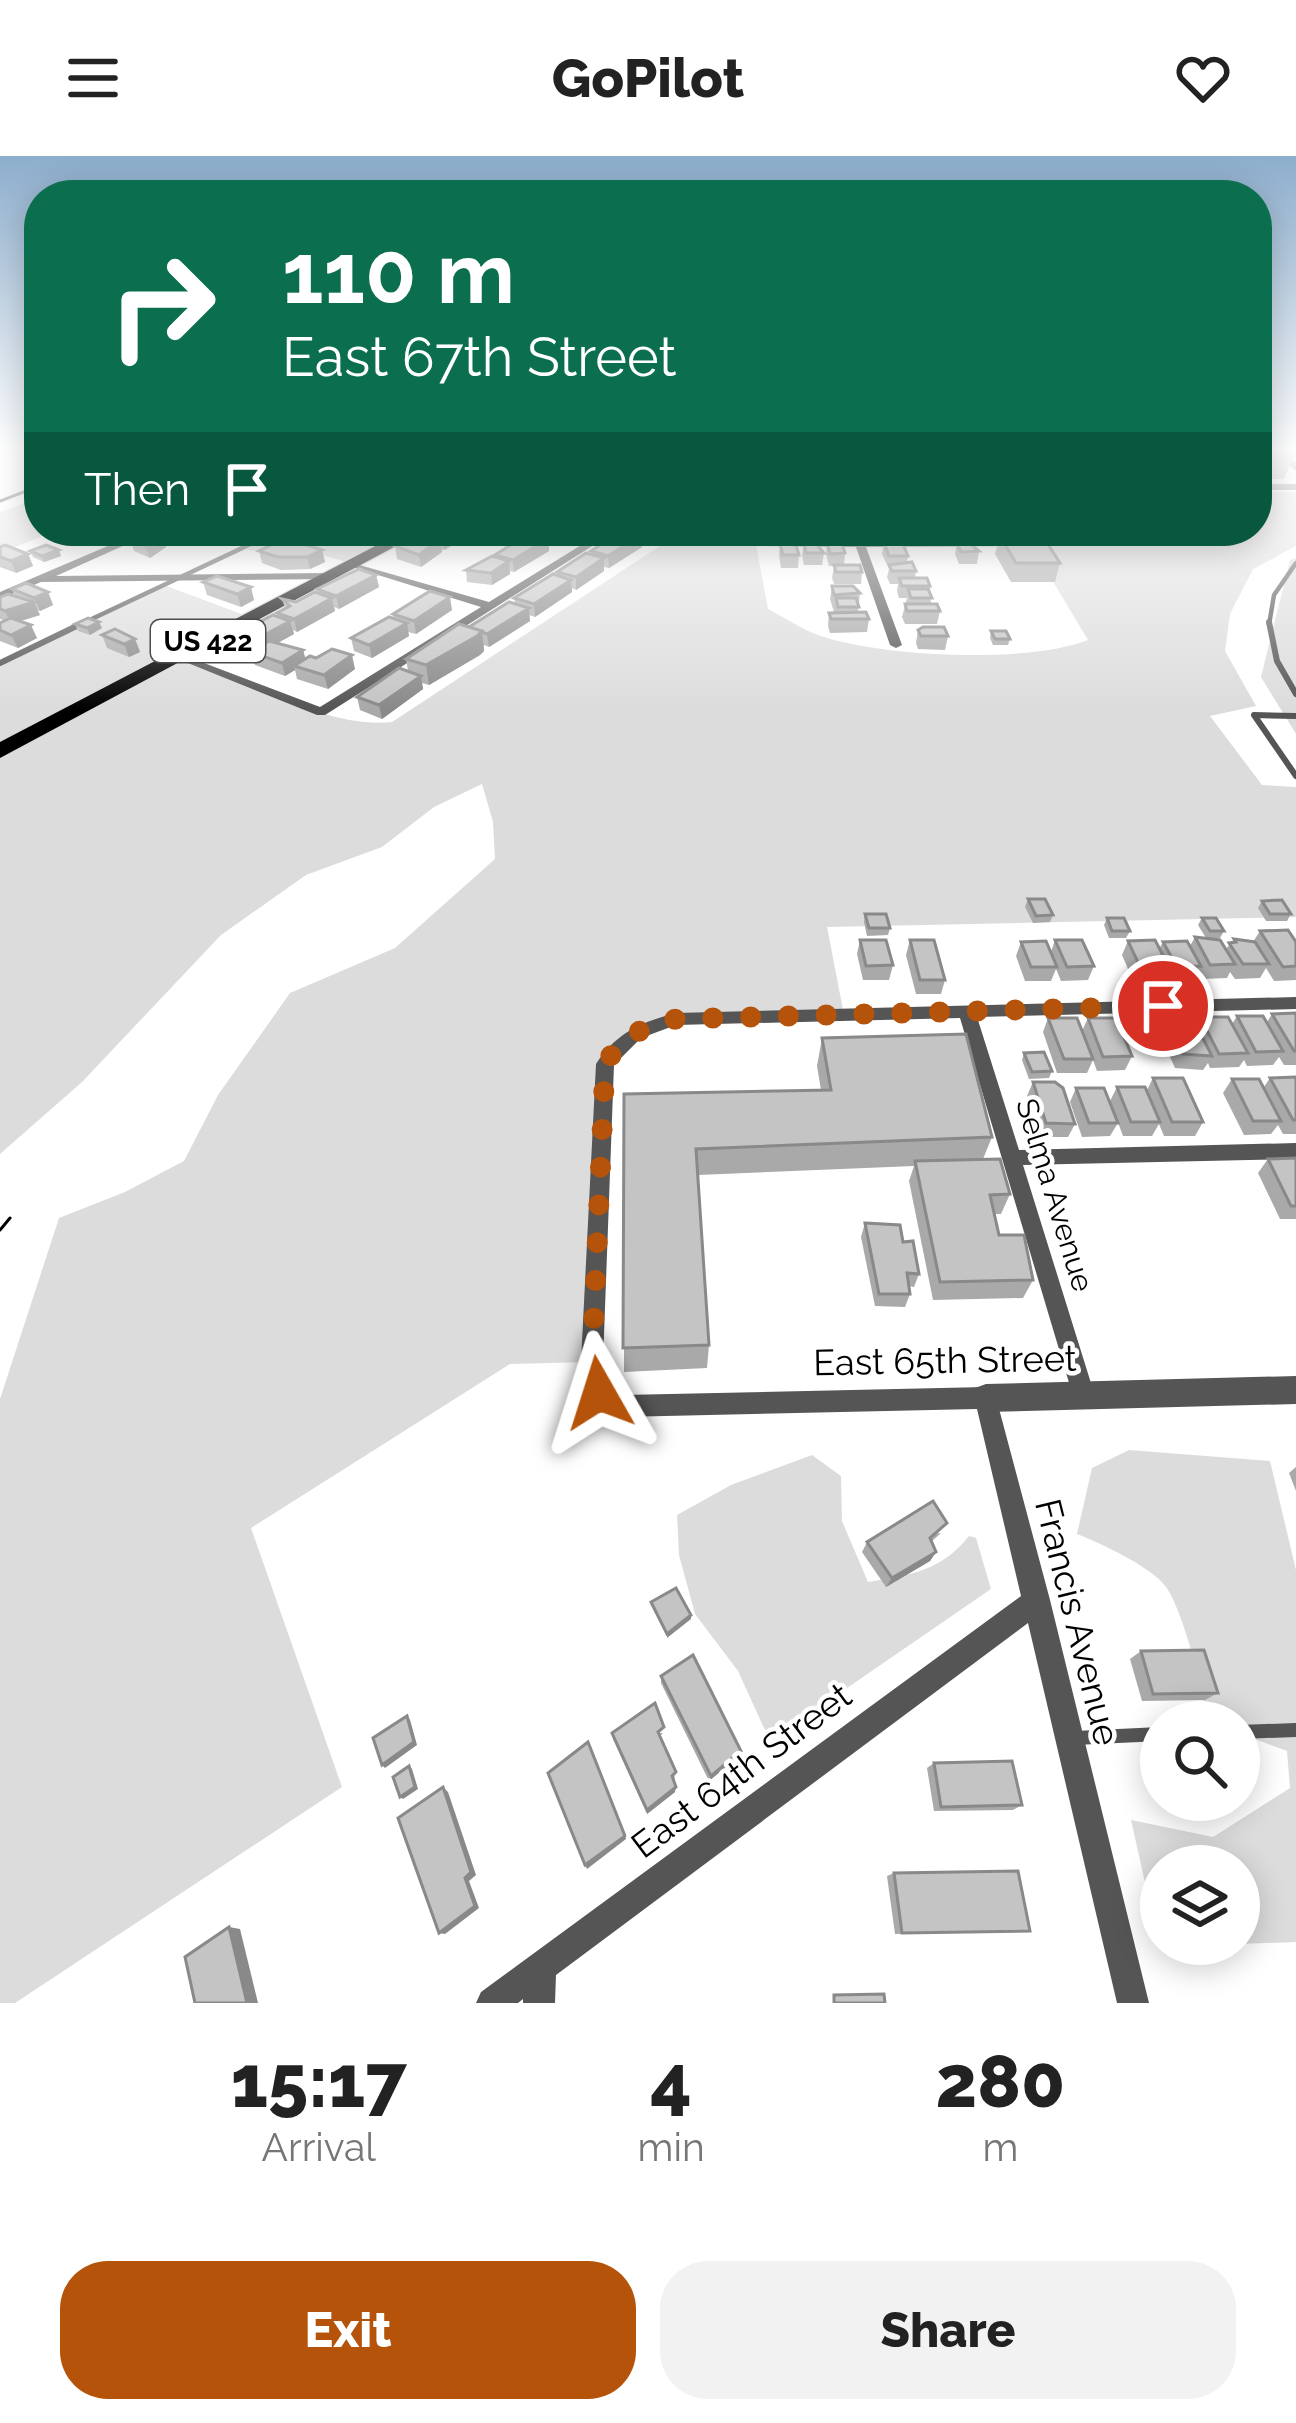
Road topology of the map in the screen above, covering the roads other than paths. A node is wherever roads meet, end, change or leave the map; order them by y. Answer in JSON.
{"nodes":[{"id":1,"x":116,"y":546,"type":"edge"},
{"id":2,"x":246,"y":546,"type":"edge"},
{"id":3,"x":387,"y":546,"type":"edge"},
{"id":4,"x":588,"y":546,"type":"edge"},
{"id":5,"x":861,"y":546,"type":"edge"},
{"id":6,"x":1296,"y":562,"type":"edge"},
{"id":7,"x":353,"y":564,"type":"junction"},
{"id":8,"x":331,"y":576,"type":"junction"},
{"id":9,"x":178,"y":578,"type":"junction"},
{"id":10,"x":39,"y":579,"type":"junction"},
{"id":11,"x":0,"y":596,"type":"edge"},
{"id":12,"x":489,"y":606,"type":"junction"},
{"id":13,"x":896,"y":645,"type":"dead end"},
{"id":14,"x":178,"y":656,"type":"junction"},
{"id":15,"x":0,"y":664,"type":"edge"},
{"id":16,"x":1296,"y":694,"type":"edge"},
{"id":17,"x":1296,"y":716,"type":"edge"},
{"id":18,"x":0,"y":751,"type":"edge"},
{"id":19,"x":1296,"y":776,"type":"edge"},
{"id":20,"x":1296,"y":1003,"type":"edge"},
{"id":21,"x":967,"y":1012,"type":"junction"},
{"id":22,"x":1296,"y":1151,"type":"edge"},
{"id":23,"x":1014,"y":1158,"type":"junction"},
{"id":24,"x":1296,"y":1390,"type":"edge"},
{"id":25,"x":1084,"y":1396,"type":"junction"},
{"id":26,"x":986,"y":1398,"type":"junction"},
{"id":27,"x":1037,"y":1600,"type":"junction"},
{"id":28,"x":1296,"y":1730,"type":"edge"},
{"id":29,"x":1260,"y":1731,"type":"edge"},
{"id":30,"x":1140,"y":1735,"type":"edge"},
{"id":31,"x":1070,"y":1738,"type":"junction"},
{"id":32,"x":541,"y":1967,"type":"junction"},
{"id":33,"x":491,"y":2003,"type":"edge"},
{"id":34,"x":539,"y":2003,"type":"edge"},
{"id":35,"x":1132,"y":2003,"type":"edge"}],
"edges":[{"from":1,"to":10,"type":"street"},
{"from":2,"to":9,"type":"lane"},
{"from":3,"to":7,"type":"main road","number":"US 422"},
{"from":4,"to":12,"type":"street"},
{"from":5,"to":13,"type":"street"},
{"from":6,"to":16,"type":"lane"},
{"from":7,"to":8,"type":"main road","number":"US 422"},
{"from":7,"to":12,"type":"street"},
{"from":8,"to":9,"type":"street"},
{"from":8,"to":14,"type":"main road","number":"US 422"},
{"from":9,"to":10,"type":"street"},
{"from":9,"to":15,"type":"lane"},
{"from":10,"to":11,"type":"street"},
{"from":12,"to":14,"type":"street"},
{"from":14,"to":18,"type":"main road","number":"US 422"},
{"from":17,"to":19,"type":"lane"},
{"from":20,"to":21,"type":"street"},
{"from":21,"to":23,"type":"street","name":"Selma Avenue"},
{"from":21,"to":26,"type":"street","name":"East 65th Street"},
{"from":22,"to":23,"type":"street"},
{"from":23,"to":25,"type":"street","name":"Selma Avenue"},
{"from":24,"to":25,"type":"street","name":"East 65th Street"},
{"from":25,"to":26,"type":"street","name":"East 65th Street"},
{"from":26,"to":27,"type":"street","name":"Francis Avenue"},
{"from":27,"to":31,"type":"street","name":"Francis Avenue"},
{"from":27,"to":32,"type":"street","name":"East 64th Street"},
{"from":28,"to":29,"type":"lane"},
{"from":30,"to":31,"type":"lane"},
{"from":31,"to":35,"type":"street","name":"Francis Avenue"},
{"from":32,"to":33,"type":"street","name":"East 64th Street"},
{"from":32,"to":34,"type":"street"}]}
